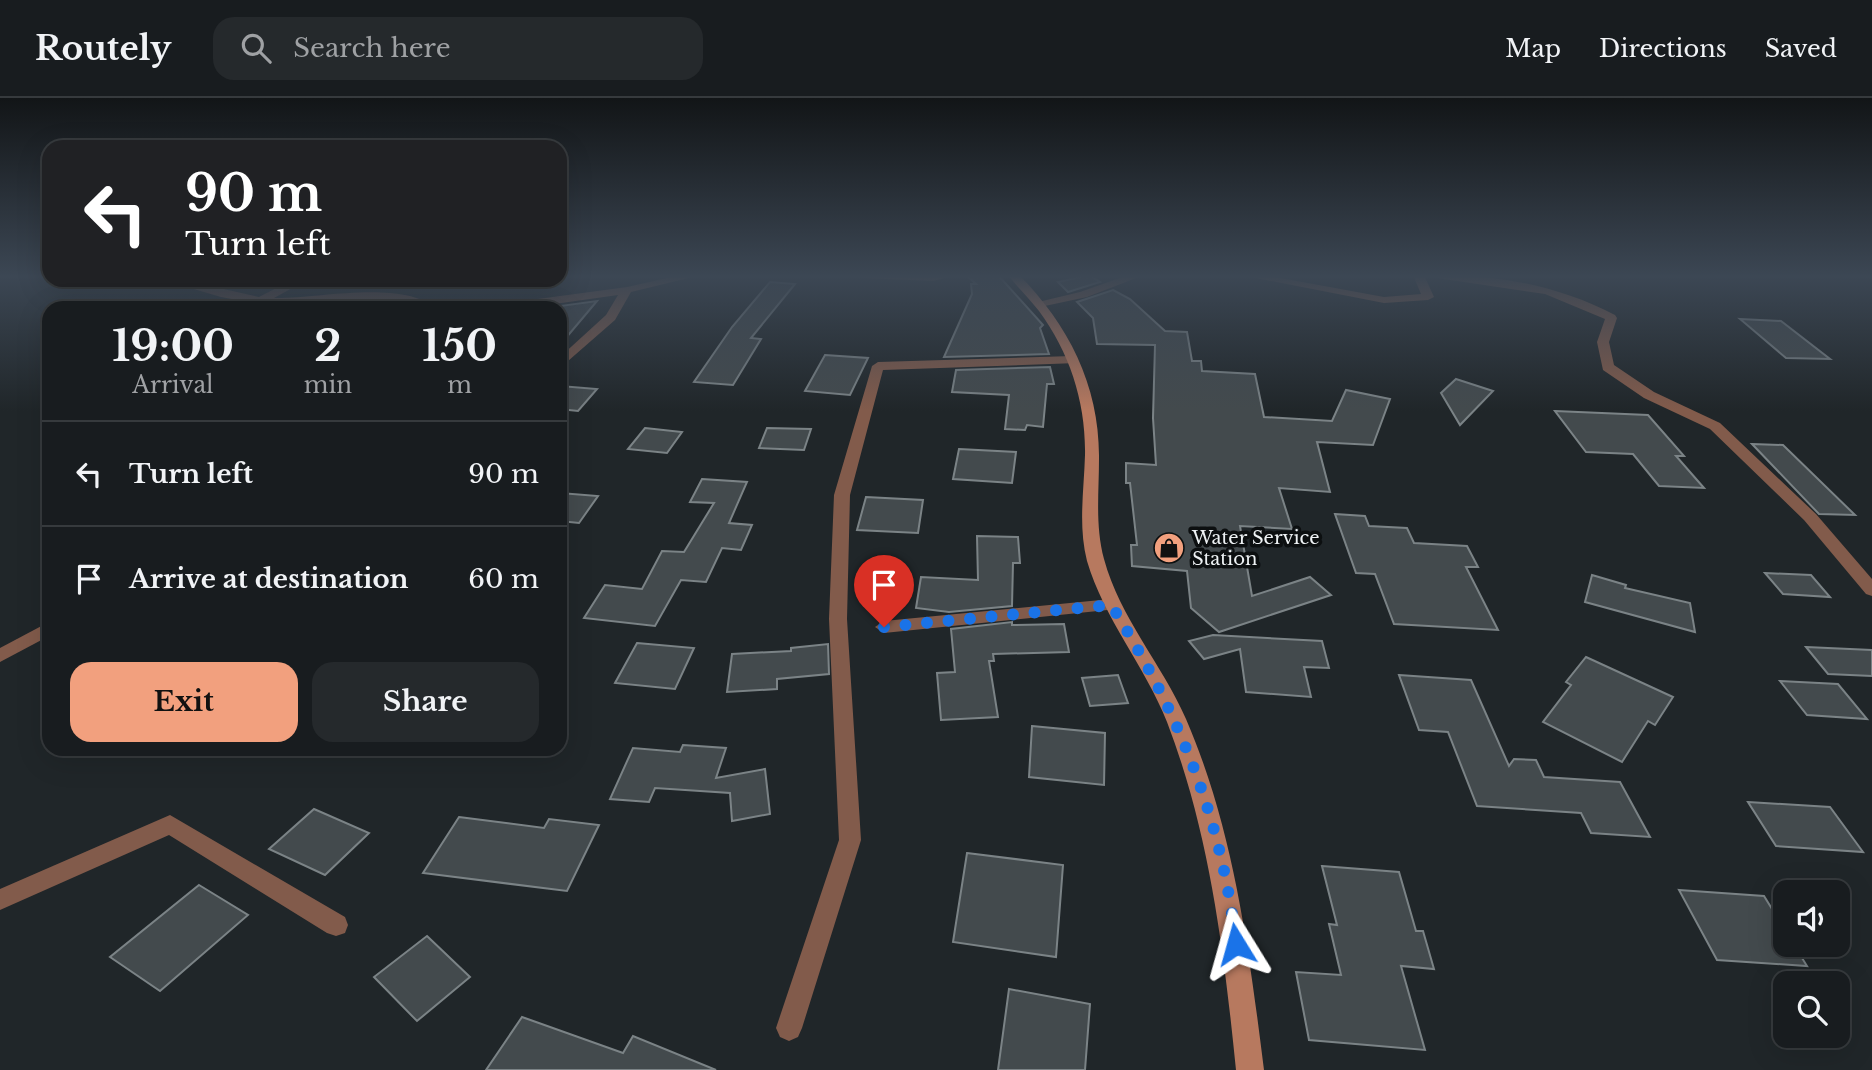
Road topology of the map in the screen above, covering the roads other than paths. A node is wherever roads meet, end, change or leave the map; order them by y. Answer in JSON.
{"nodes":[{"id":1,"x":607,"y":320,"type":"edge"},
{"id":2,"x":1050,"y":320,"type":"edge"},
{"id":3,"x":1610,"y":320,"type":"edge"},
{"id":4,"x":567,"y":358,"type":"edge"},
{"id":5,"x":1072,"y":360,"type":"junction"},
{"id":6,"x":1872,"y":590,"type":"edge"},
{"id":7,"x":1111,"y":605,"type":"junction"},
{"id":8,"x":884,"y":627,"type":"dead end"},
{"id":9,"x":42,"y":632,"type":"edge"},
{"id":10,"x":0,"y":656,"type":"edge"},
{"id":11,"x":0,"y":900,"type":"edge"},
{"id":12,"x":336,"y":925,"type":"dead end"},
{"id":13,"x":789,"y":1028,"type":"dead end"},
{"id":14,"x":1250,"y":1070,"type":"edge"}],
"edges":[{"from":1,"to":4,"type":"street"},
{"from":2,"to":5,"type":"main road"},
{"from":3,"to":6,"type":"street"},
{"from":5,"to":7,"type":"main road"},
{"from":5,"to":13,"type":"street"},
{"from":7,"to":8,"type":"street"},
{"from":7,"to":14,"type":"main road"},
{"from":9,"to":10,"type":"street"},
{"from":11,"to":12,"type":"street"}]}
